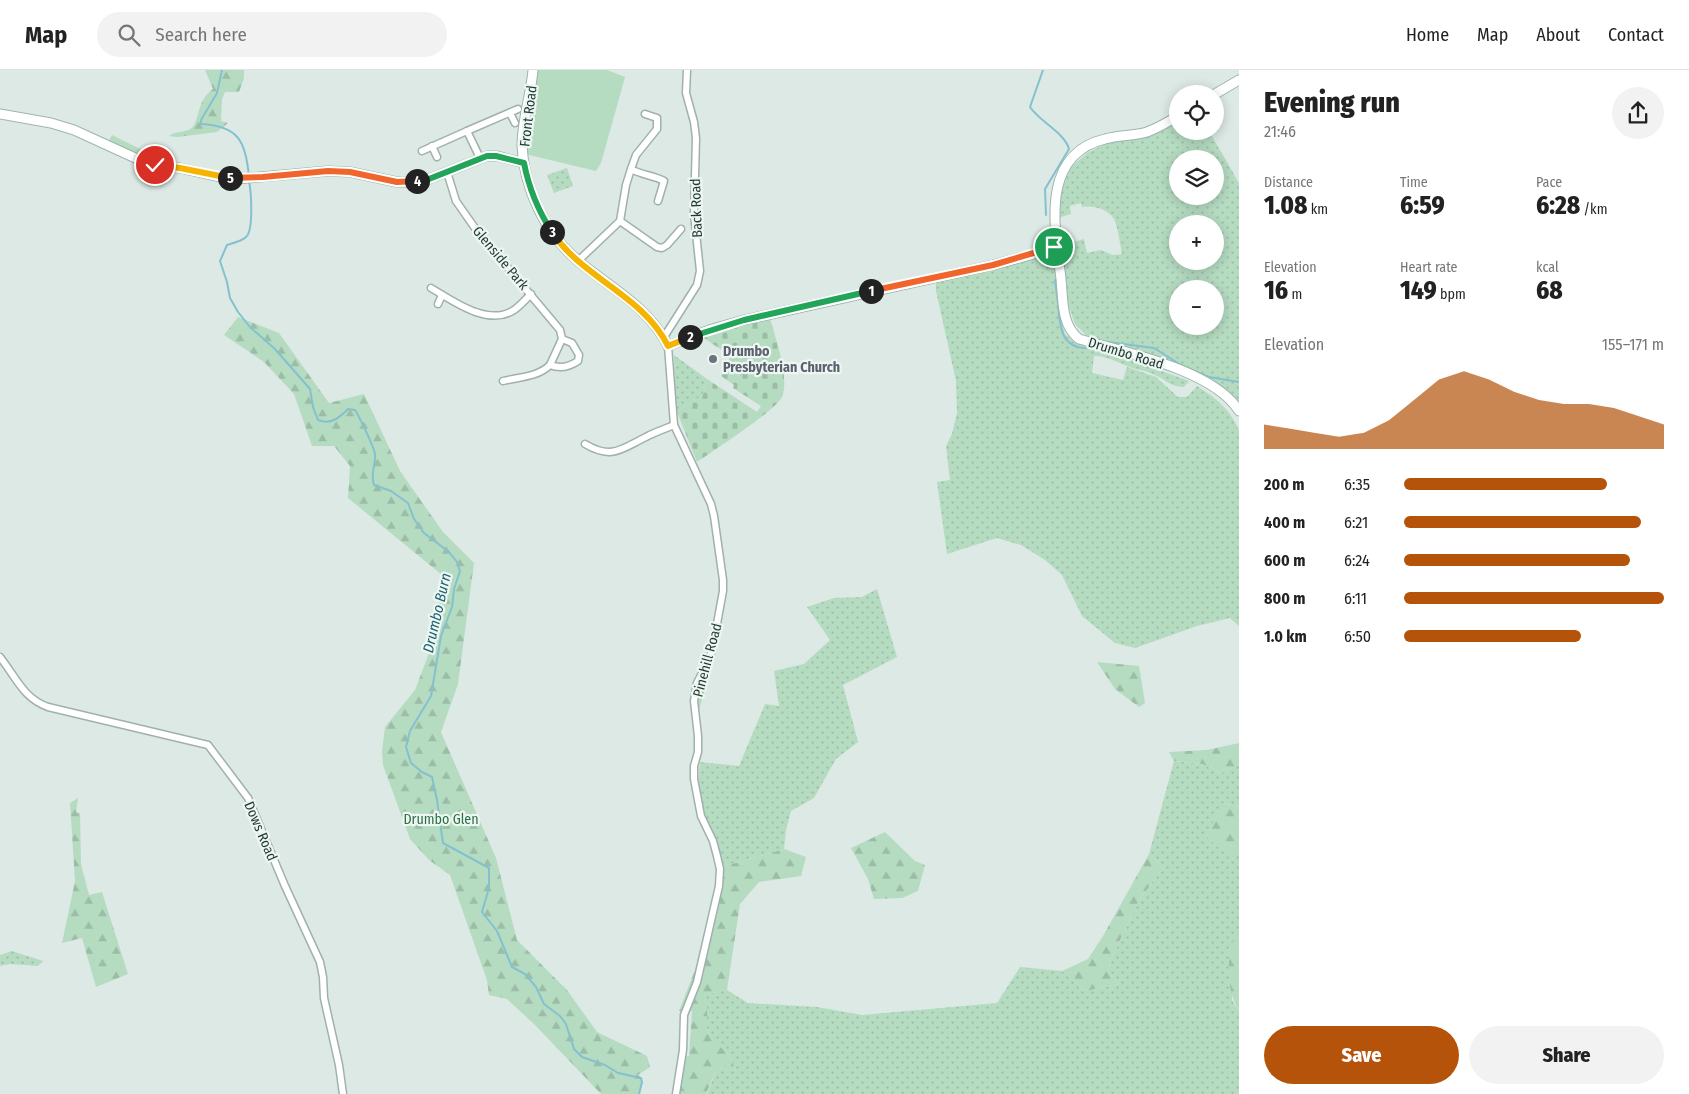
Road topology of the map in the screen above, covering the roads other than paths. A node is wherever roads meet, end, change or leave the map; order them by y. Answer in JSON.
{"nodes":[{"id":1,"x":533,"y":70,"type":"edge"},
{"id":2,"x":687,"y":70,"type":"edge"},
{"id":3,"x":1239,"y":80,"type":"edge"},
{"id":4,"x":1224,"y":89,"type":"edge"},
{"id":5,"x":518,"y":109,"type":"dead end"},
{"id":6,"x":510,"y":113,"type":"junction"},
{"id":7,"x":0,"y":114,"type":"edge"},
{"id":8,"x":646,"y":114,"type":"dead end"},
{"id":9,"x":1169,"y":120,"type":"edge"},
{"id":10,"x":515,"y":123,"type":"dead end"},
{"id":11,"x":467,"y":132,"type":"junction"},
{"id":12,"x":432,"y":146,"type":"junction"},
{"id":13,"x":422,"y":151,"type":"dead end"},
{"id":14,"x":437,"y":157,"type":"dead end"},
{"id":15,"x":480,"y":158,"type":"junction"},
{"id":16,"x":524,"y":163,"type":"junction"},
{"id":17,"x":631,"y":169,"type":"junction"},
{"id":18,"x":447,"y":172,"type":"junction"},
{"id":19,"x":658,"y":201,"type":"dead end"},
{"id":20,"x":620,"y":221,"type":"junction"},
{"id":21,"x":681,"y":229,"type":"dead end"},
{"id":22,"x":1057,"y":246,"type":"junction"},
{"id":23,"x":578,"y":261,"type":"junction"},
{"id":24,"x":431,"y":288,"type":"dead end"},
{"id":25,"x":531,"y":294,"type":"junction"},
{"id":26,"x":442,"y":295,"type":"junction"},
{"id":27,"x":438,"y":304,"type":"dead end"},
{"id":28,"x":664,"y":337,"type":"junction"},
{"id":29,"x":562,"y":339,"type":"junction"},
{"id":30,"x":668,"y":346,"type":"junction"},
{"id":31,"x":550,"y":364,"type":"junction"},
{"id":32,"x":503,"y":381,"type":"dead end"},
{"id":33,"x":1239,"y":412,"type":"edge"},
{"id":34,"x":674,"y":424,"type":"junction"},
{"id":35,"x":585,"y":444,"type":"dead end"},
{"id":36,"x":0,"y":657,"type":"edge"},
{"id":37,"x":343,"y":1094,"type":"edge"},
{"id":38,"x":676,"y":1094,"type":"edge"}],
"edges":[{"from":1,"to":16,"type":"street","name":"Front Road"},
{"from":2,"to":28,"type":"street","name":"Back Road"},
{"from":3,"to":4,"type":"street"},
{"from":5,"to":6,"type":"street"},
{"from":6,"to":10,"type":"street"},
{"from":6,"to":11,"type":"street"},
{"from":7,"to":18,"type":"street"},
{"from":8,"to":17,"type":"street"},
{"from":9,"to":22,"type":"street","name":"Drumbo Road"},
{"from":11,"to":12,"type":"street"},
{"from":11,"to":15,"type":"street"},
{"from":12,"to":13,"type":"street"},
{"from":12,"to":14,"type":"street"},
{"from":15,"to":16,"type":"street"},
{"from":15,"to":18,"type":"street"},
{"from":16,"to":23,"type":"street","name":"Front Road"},
{"from":17,"to":19,"type":"street"},
{"from":17,"to":20,"type":"street"},
{"from":18,"to":25,"type":"street","name":"Glenside Park"},
{"from":20,"to":21,"type":"street"},
{"from":20,"to":23,"type":"street"},
{"from":22,"to":30,"type":"street"},
{"from":22,"to":33,"type":"street","name":"Drumbo Road"},
{"from":23,"to":28,"type":"street","name":"Front Road"},
{"from":24,"to":26,"type":"street"},
{"from":25,"to":26,"type":"street"},
{"from":25,"to":29,"type":"street","name":"Glenside Park"},
{"from":26,"to":27,"type":"street"},
{"from":28,"to":30,"type":"street","name":"Front Road"},
{"from":29,"to":31,"type":"street"},
{"from":29,"to":31,"type":"street","name":"Glenside Park"},
{"from":30,"to":34,"type":"street","name":"Pinehill Road"},
{"from":31,"to":32,"type":"street","name":"Glenside Park"},
{"from":34,"to":35,"type":"street"},
{"from":34,"to":38,"type":"street","name":"Pinehill Road"},
{"from":36,"to":37,"type":"street","name":"Dows Road"}]}
